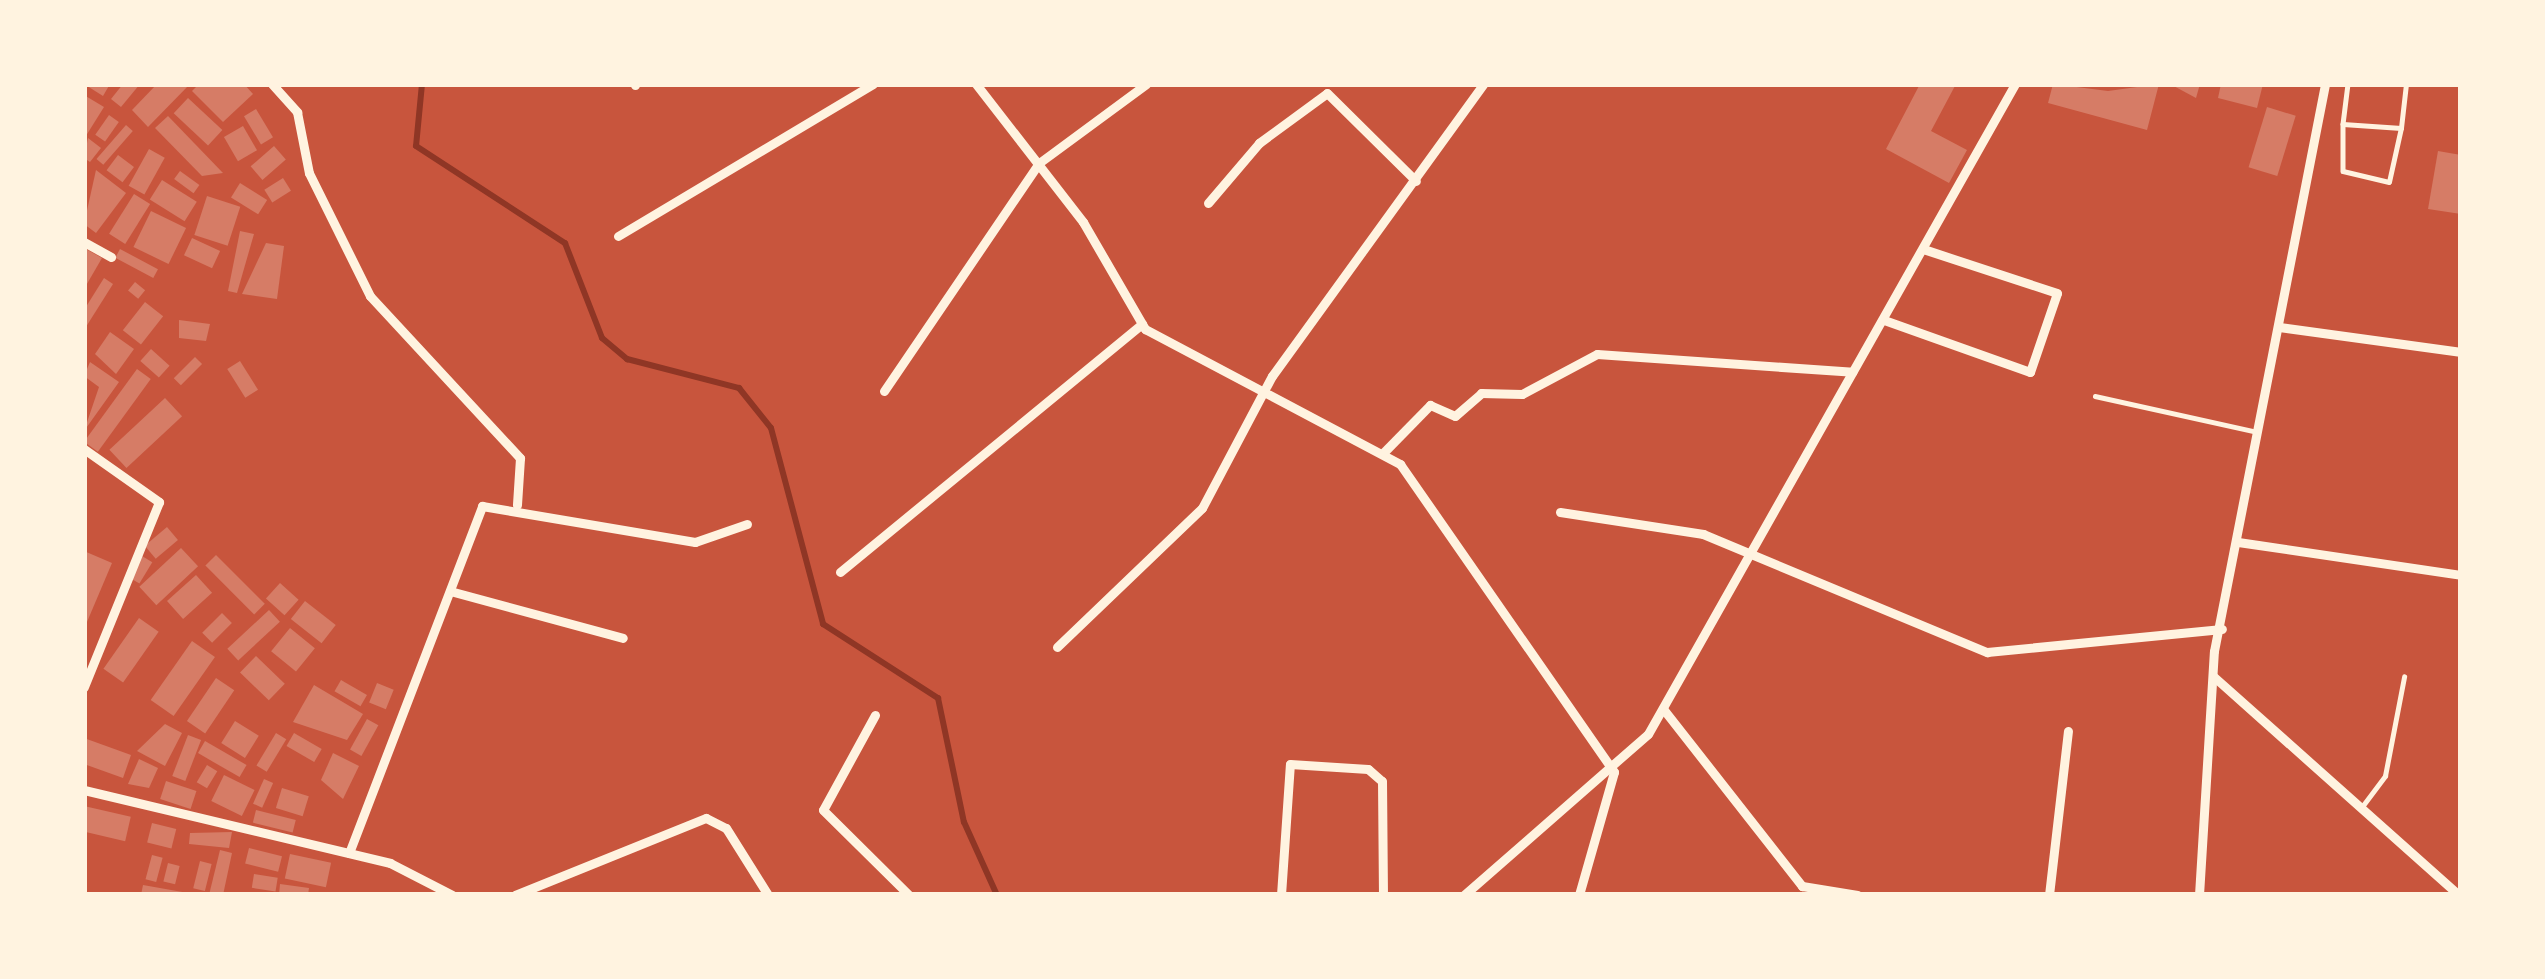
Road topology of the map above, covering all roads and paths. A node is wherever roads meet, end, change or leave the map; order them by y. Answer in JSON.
{"nodes":[{"id":1,"x":272,"y":84,"type":"edge"},
{"id":2,"x":873,"y":84,"type":"edge"},
{"id":3,"x":976,"y":84,"type":"edge"},
{"id":4,"x":1146,"y":84,"type":"edge"},
{"id":5,"x":1483,"y":84,"type":"edge"},
{"id":6,"x":2014,"y":84,"type":"edge"},
{"id":7,"x":2325,"y":84,"type":"edge"},
{"id":8,"x":2348,"y":84,"type":"edge"},
{"id":9,"x":2406,"y":84,"type":"edge"},
{"id":10,"x":2343,"y":124,"type":"junction"},
{"id":11,"x":2401,"y":128,"type":"junction"},
{"id":12,"x":1039,"y":163,"type":"junction"},
{"id":13,"x":1416,"y":181,"type":"junction"},
{"id":14,"x":1208,"y":203,"type":"dead end"},
{"id":15,"x":618,"y":236,"type":"dead end"},
{"id":16,"x":84,"y":242,"type":"edge"},
{"id":17,"x":1926,"y":250,"type":"junction"},
{"id":18,"x":111,"y":257,"type":"dead end"},
{"id":19,"x":1884,"y":320,"type":"junction"},
{"id":20,"x":1142,"y":323,"type":"junction"},
{"id":21,"x":2279,"y":327,"type":"junction"},
{"id":22,"x":2461,"y":352,"type":"edge"},
{"id":23,"x":1852,"y":372,"type":"junction"},
{"id":24,"x":884,"y":391,"type":"dead end"},
{"id":25,"x":1263,"y":391,"type":"junction"},
{"id":26,"x":2095,"y":396,"type":"dead end"},
{"id":27,"x":2259,"y":433,"type":"junction"},
{"id":28,"x":84,"y":449,"type":"edge"},
{"id":29,"x":1384,"y":452,"type":"junction"},
{"id":30,"x":517,"y":505,"type":"junction"},
{"id":31,"x":1560,"y":512,"type":"dead end"},
{"id":32,"x":747,"y":524,"type":"dead end"},
{"id":33,"x":2238,"y":542,"type":"junction"},
{"id":34,"x":1749,"y":557,"type":"junction"},
{"id":35,"x":840,"y":572,"type":"dead end"},
{"id":36,"x":2461,"y":575,"type":"edge"},
{"id":37,"x":450,"y":591,"type":"junction"},
{"id":38,"x":2222,"y":629,"type":"junction"},
{"id":39,"x":623,"y":638,"type":"dead end"},
{"id":40,"x":1058,"y":647,"type":"dead end"},
{"id":41,"x":2213,"y":676,"type":"junction"},
{"id":42,"x":2404,"y":676,"type":"dead end"},
{"id":43,"x":84,"y":687,"type":"edge"},
{"id":44,"x":1664,"y":710,"type":"junction"},
{"id":45,"x":874,"y":715,"type":"dead end"},
{"id":46,"x":2068,"y":731,"type":"dead end"},
{"id":47,"x":1614,"y":772,"type":"junction"},
{"id":48,"x":84,"y":790,"type":"edge"},
{"id":49,"x":2361,"y":808,"type":"junction"},
{"id":50,"x":349,"y":853,"type":"junction"},
{"id":51,"x":1281,"y":893,"type":"edge"},
{"id":52,"x":2196,"y":894,"type":"edge"},
{"id":53,"x":452,"y":895,"type":"edge"},
{"id":54,"x":515,"y":895,"type":"edge"},
{"id":55,"x":767,"y":895,"type":"edge"},
{"id":56,"x":909,"y":895,"type":"edge"},
{"id":57,"x":1294,"y":895,"type":"edge"},
{"id":58,"x":1383,"y":895,"type":"edge"},
{"id":59,"x":1464,"y":895,"type":"edge"},
{"id":60,"x":1579,"y":895,"type":"edge"},
{"id":61,"x":1857,"y":895,"type":"edge"},
{"id":62,"x":2049,"y":895,"type":"edge"},
{"id":63,"x":2458,"y":895,"type":"edge"}],
"edges":[{"from":1,"to":30,"type":"street"},
{"from":2,"to":15,"type":"street"},
{"from":3,"to":12,"type":"street"},
{"from":4,"to":12,"type":"street"},
{"from":5,"to":13,"type":"street"},
{"from":6,"to":17,"type":"street"},
{"from":7,"to":21,"type":"street"},
{"from":8,"to":10,"type":"lane"},
{"from":9,"to":11,"type":"lane"},
{"from":10,"to":11,"type":"lane"},
{"from":10,"to":11,"type":"lane"},
{"from":12,"to":20,"type":"street"},
{"from":12,"to":24,"type":"street"},
{"from":13,"to":14,"type":"street"},
{"from":13,"to":25,"type":"street"},
{"from":16,"to":18,"type":"street"},
{"from":17,"to":19,"type":"street"},
{"from":17,"to":19,"type":"street"},
{"from":19,"to":23,"type":"street"},
{"from":20,"to":25,"type":"street"},
{"from":20,"to":35,"type":"street"},
{"from":21,"to":22,"type":"street"},
{"from":21,"to":27,"type":"street"},
{"from":23,"to":29,"type":"street"},
{"from":23,"to":34,"type":"street"},
{"from":25,"to":29,"type":"street"},
{"from":25,"to":40,"type":"street"},
{"from":26,"to":27,"type":"lane"},
{"from":27,"to":33,"type":"street"},
{"from":28,"to":43,"type":"street"},
{"from":29,"to":47,"type":"street"},
{"from":30,"to":32,"type":"street"},
{"from":30,"to":37,"type":"street"},
{"from":31,"to":34,"type":"street"},
{"from":33,"to":36,"type":"street"},
{"from":33,"to":38,"type":"street"},
{"from":34,"to":38,"type":"street"},
{"from":34,"to":44,"type":"street"},
{"from":37,"to":39,"type":"street"},
{"from":37,"to":50,"type":"street"},
{"from":38,"to":41,"type":"street"},
{"from":41,"to":49,"type":"street"},
{"from":41,"to":52,"type":"street"},
{"from":42,"to":49,"type":"lane"},
{"from":44,"to":47,"type":"street"},
{"from":44,"to":61,"type":"street"},
{"from":45,"to":56,"type":"street"},
{"from":46,"to":62,"type":"street"},
{"from":47,"to":59,"type":"street"},
{"from":47,"to":60,"type":"street"},
{"from":48,"to":50,"type":"street"},
{"from":49,"to":63,"type":"street"},
{"from":50,"to":53,"type":"street"},
{"from":51,"to":57,"type":"street"},
{"from":51,"to":58,"type":"street"},
{"from":54,"to":55,"type":"street"}]}
